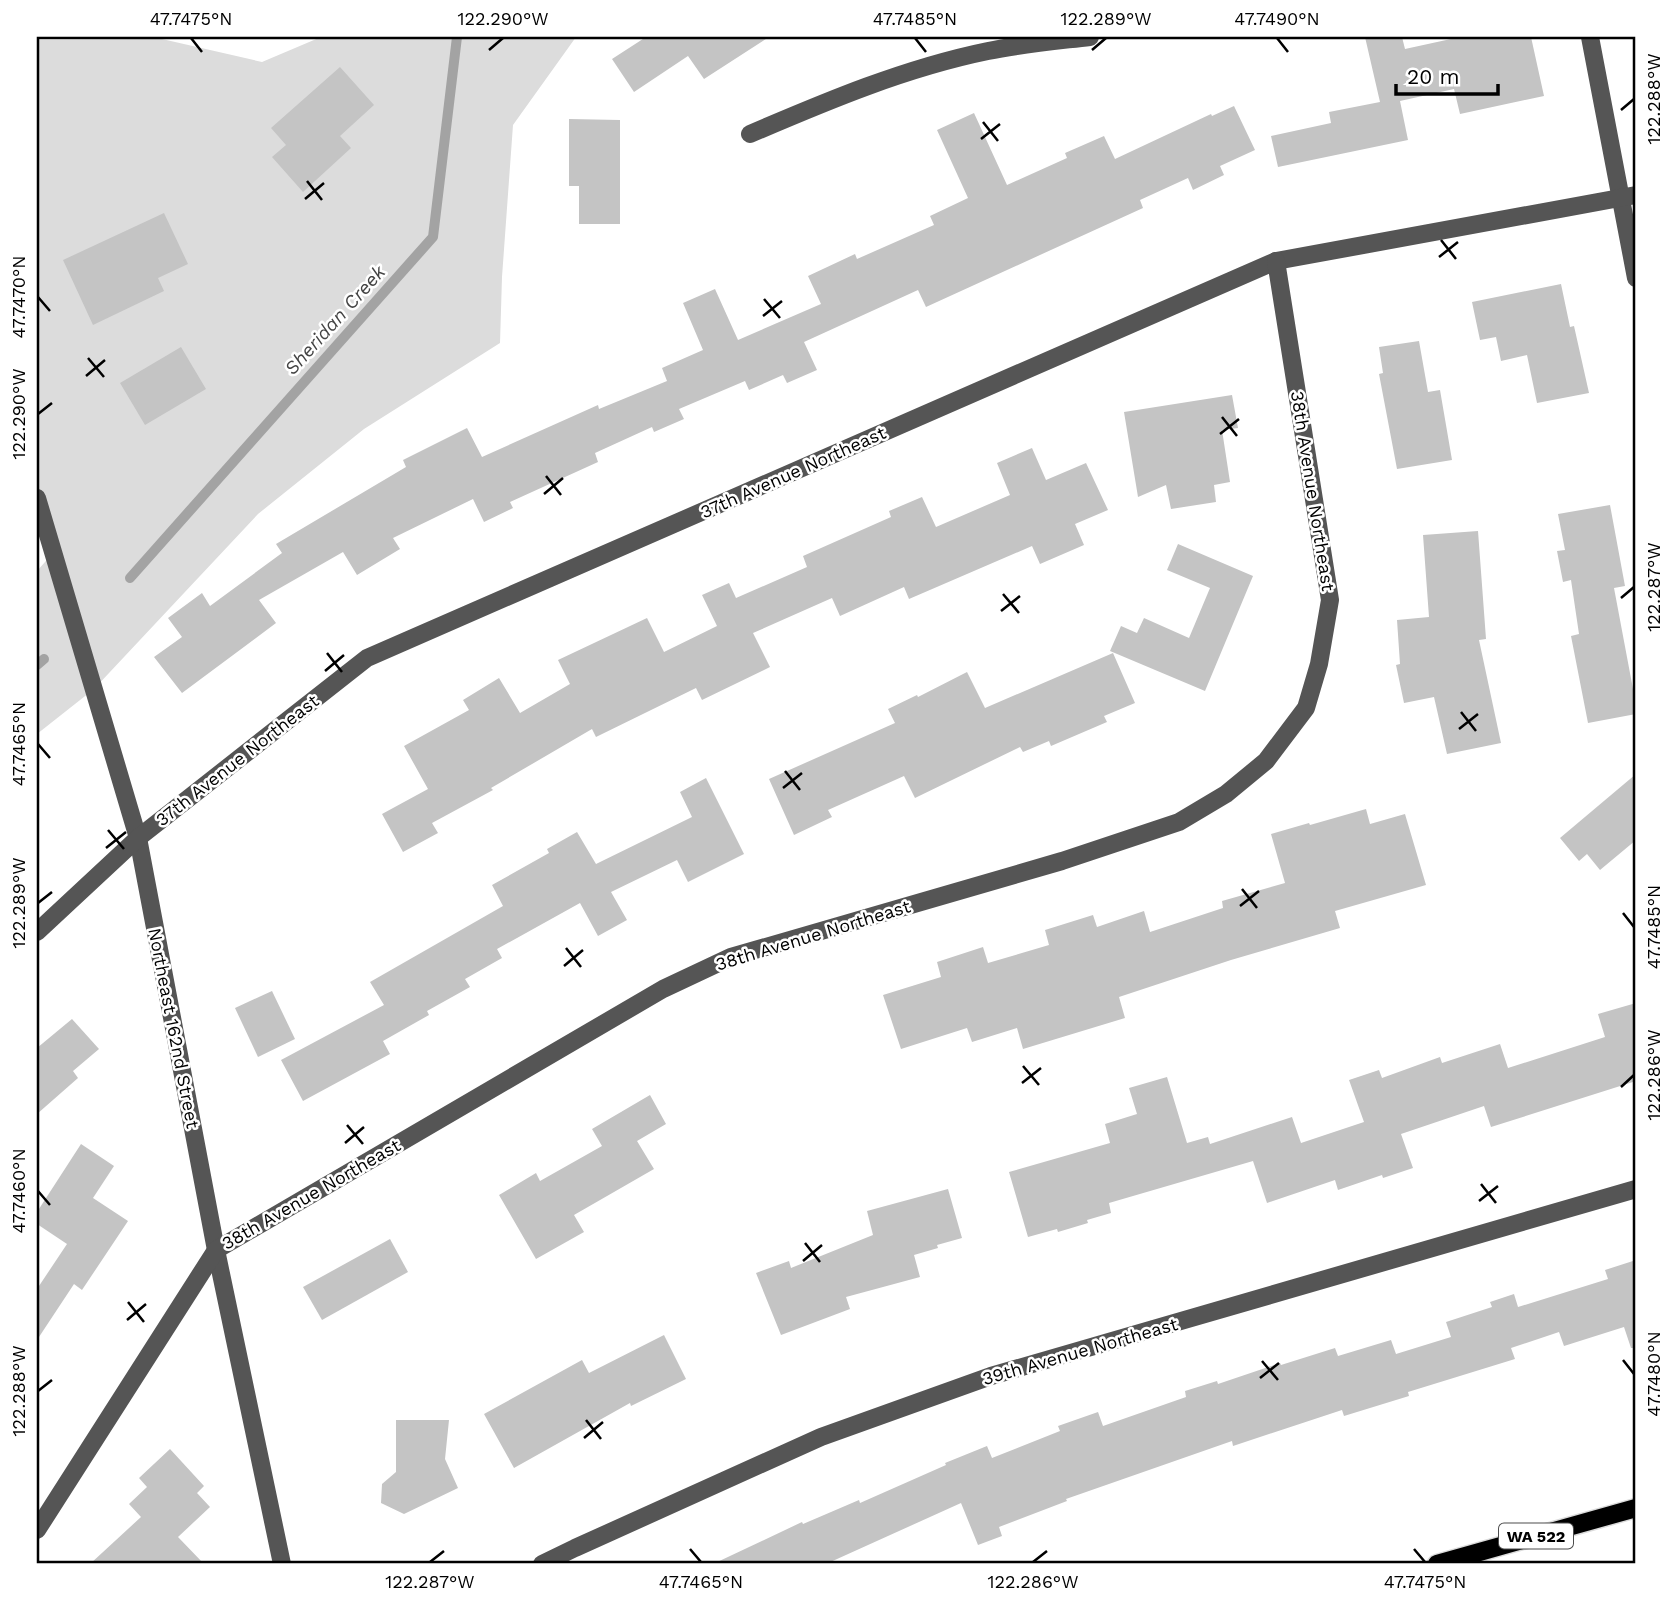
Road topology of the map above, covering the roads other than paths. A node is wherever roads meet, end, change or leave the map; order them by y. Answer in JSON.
{"nodes":[{"id":1,"x":1090,"y":37,"type":"edge"},
{"id":2,"x":1590,"y":37,"type":"edge"},
{"id":3,"x":750,"y":134,"type":"dead end"},
{"id":4,"x":1629,"y":196,"type":"edge"},
{"id":5,"x":1276,"y":261,"type":"junction"},
{"id":6,"x":1636,"y":278,"type":"edge"},
{"id":7,"x":37,"y":498,"type":"edge"},
{"id":8,"x":138,"y":838,"type":"junction"},
{"id":9,"x":37,"y":932,"type":"edge"},
{"id":10,"x":1636,"y":1189,"type":"edge"},
{"id":11,"x":216,"y":1250,"type":"junction"},
{"id":12,"x":1636,"y":1508,"type":"edge"},
{"id":13,"x":37,"y":1530,"type":"edge"},
{"id":14,"x":282,"y":1564,"type":"edge"},
{"id":15,"x":542,"y":1564,"type":"edge"},
{"id":16,"x":1437,"y":1564,"type":"edge"}],
"edges":[{"from":1,"to":3,"type":"street"},
{"from":2,"to":4,"type":"street"},
{"from":4,"to":5,"type":"street","name":"37th Avenue Northeast"},
{"from":4,"to":6,"type":"street"},
{"from":5,"to":8,"type":"street","name":"37th Avenue Northeast"},
{"from":5,"to":11,"type":"street","name":"38th Avenue Northeast"},
{"from":7,"to":8,"type":"street","name":"Northeast 162nd Street"},
{"from":8,"to":9,"type":"street","name":"37th Avenue Northeast"},
{"from":8,"to":11,"type":"street","name":"Northeast 162nd Street"},
{"from":10,"to":15,"type":"street","name":"39th Avenue Northeast"},
{"from":11,"to":13,"type":"street","name":"38th Avenue Northeast"},
{"from":11,"to":14,"type":"street","name":"Northeast 162nd Street"},
{"from":12,"to":16,"type":"main road","number":"WA 522"}]}
